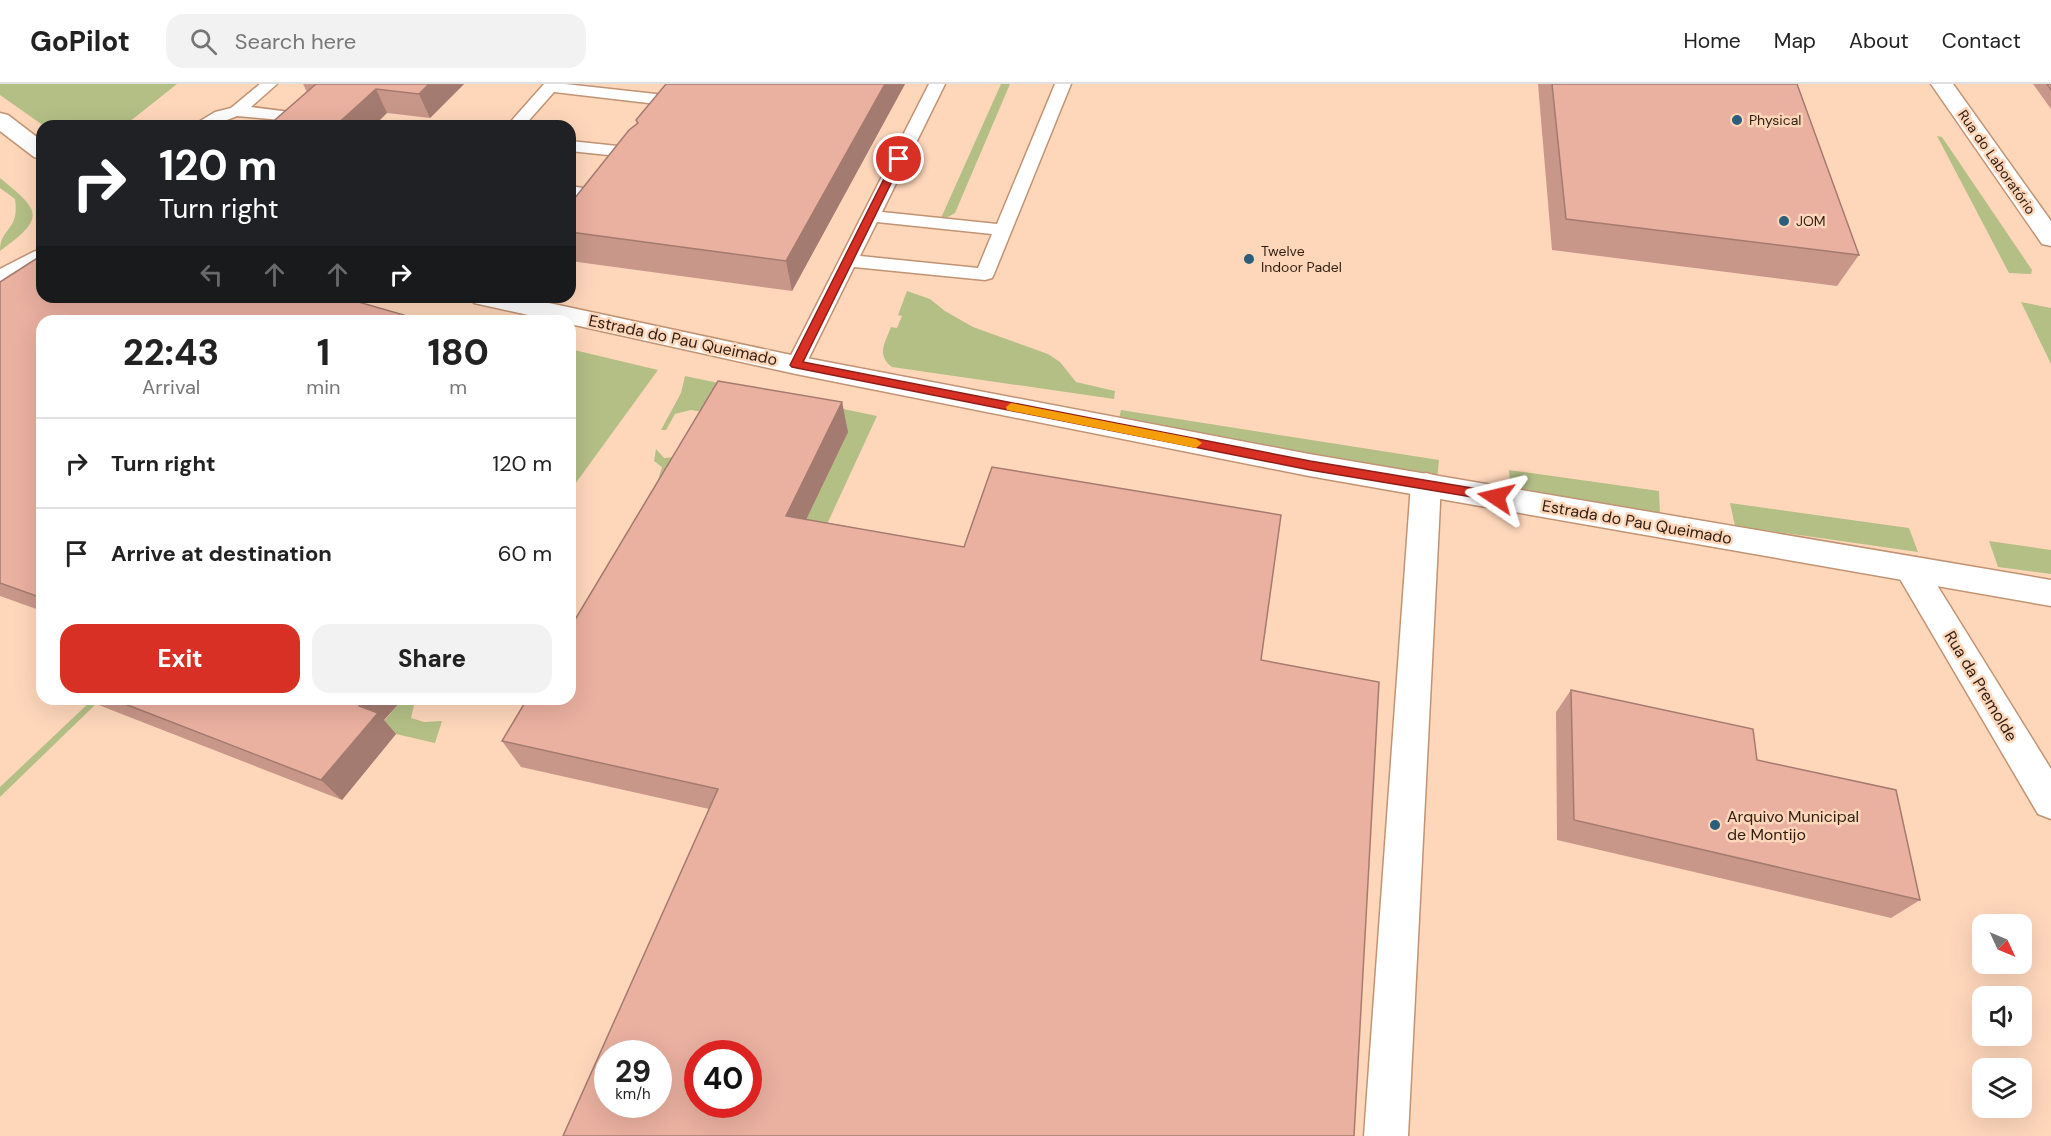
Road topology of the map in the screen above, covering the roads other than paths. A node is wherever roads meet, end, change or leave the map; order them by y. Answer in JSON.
{"nodes":[{"id":1,"x":269,"y":84,"type":"edge"},
{"id":2,"x":937,"y":84,"type":"edge"},
{"id":3,"x":1063,"y":84,"type":"edge"},
{"id":4,"x":1942,"y":84,"type":"edge"},
{"id":5,"x":552,"y":86,"type":"edge"},
{"id":6,"x":674,"y":101,"type":"edge"},
{"id":7,"x":237,"y":111,"type":"junction"},
{"id":8,"x":0,"y":120,"type":"edge"},
{"id":9,"x":211,"y":120,"type":"edge"},
{"id":10,"x":288,"y":120,"type":"edge"},
{"id":11,"x":521,"y":120,"type":"edge"},
{"id":12,"x":36,"y":147,"type":"edge"},
{"id":13,"x":576,"y":147,"type":"edge"},
{"id":14,"x":637,"y":153,"type":"edge"},
{"id":15,"x":576,"y":192,"type":"edge"},
{"id":16,"x":597,"y":195,"type":"edge"},
{"id":17,"x":870,"y":216,"type":"junction"},
{"id":18,"x":1003,"y":230,"type":"junction"},
{"id":19,"x":2051,"y":240,"type":"edge"},
{"id":20,"x":36,"y":260,"type":"edge"},
{"id":21,"x":848,"y":261,"type":"junction"},
{"id":22,"x":0,"y":280,"type":"edge"},
{"id":23,"x":511,"y":303,"type":"edge"},
{"id":24,"x":566,"y":315,"type":"edge"},
{"id":25,"x":576,"y":317,"type":"edge"},
{"id":26,"x":796,"y":365,"type":"junction"},
{"id":27,"x":1426,"y":484,"type":"junction"},
{"id":28,"x":1911,"y":570,"type":"junction"},
{"id":29,"x":2051,"y":593,"type":"edge"},
{"id":30,"x":2051,"y":802,"type":"edge"},
{"id":31,"x":1386,"y":1136,"type":"edge"}],
"edges":[{"from":1,"to":7,"type":"lane"},
{"from":2,"to":17,"type":"lane"},
{"from":3,"to":18,"type":"lane"},
{"from":4,"to":19,"type":"street","name":"Rua do Laboratório"},
{"from":5,"to":6,"type":"lane"},
{"from":5,"to":11,"type":"lane"},
{"from":7,"to":9,"type":"lane"},
{"from":7,"to":10,"type":"lane"},
{"from":8,"to":12,"type":"street"},
{"from":13,"to":14,"type":"lane"},
{"from":15,"to":16,"type":"lane"},
{"from":17,"to":18,"type":"lane"},
{"from":17,"to":21,"type":"lane"},
{"from":18,"to":21,"type":"lane"},
{"from":20,"to":22,"type":"street"},
{"from":21,"to":26,"type":"lane"},
{"from":23,"to":24,"type":"street","name":"Estrada do Pau Queimado"},
{"from":25,"to":26,"type":"street","name":"Estrada do Pau Queimado"},
{"from":26,"to":27,"type":"street","name":"Estrada do Pau Queimado"},
{"from":27,"to":28,"type":"street","name":"Estrada do Pau Queimado"},
{"from":27,"to":31,"type":"street"},
{"from":28,"to":29,"type":"street","name":"Estrada do Pau Queimado"},
{"from":28,"to":30,"type":"street","name":"Rua da Premolde"}]}
